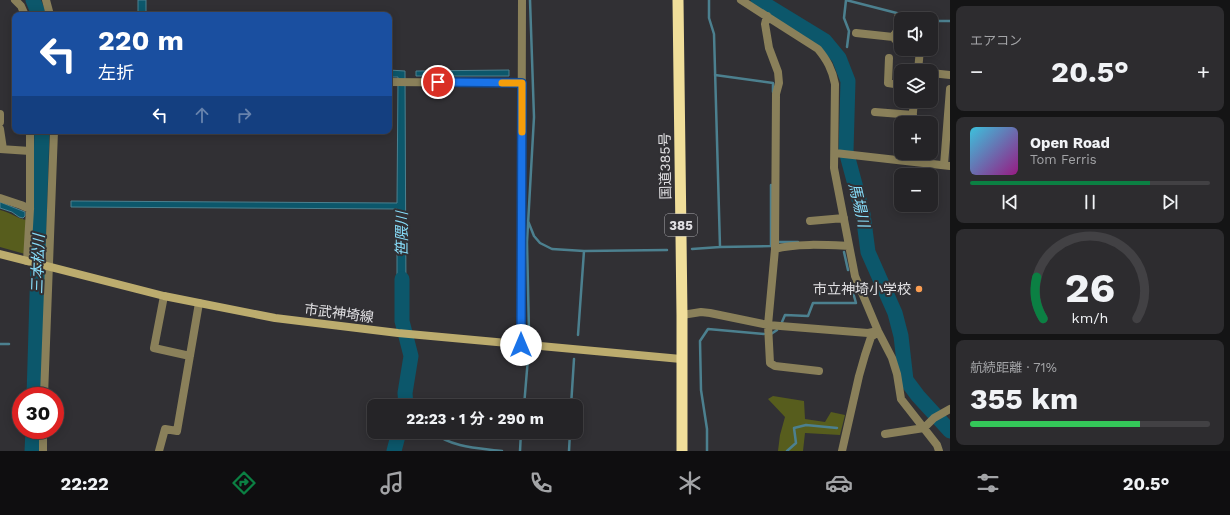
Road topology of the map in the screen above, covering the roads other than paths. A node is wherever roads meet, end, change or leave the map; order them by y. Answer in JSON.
{"nodes":[{"id":1,"x":15,"y":0,"type":"edge"},
{"id":2,"x":46,"y":0,"type":"edge"},
{"id":3,"x":522,"y":0,"type":"edge"},
{"id":4,"x":678,"y":0,"type":"edge"},
{"id":5,"x":741,"y":0,"type":"edge"},
{"id":6,"x":24,"y":12,"type":"edge"},
{"id":7,"x":49,"y":12,"type":"edge"},
{"id":8,"x":767,"y":16,"type":"junction"},
{"id":9,"x":856,"y":33,"type":"dead end"},
{"id":10,"x":893,"y":37,"type":"edge"},
{"id":11,"x":889,"y":58,"type":"dead end"},
{"id":12,"x":938,"y":74,"type":"edge"},
{"id":13,"x":950,"y":75,"type":"edge"},
{"id":14,"x":393,"y":82,"type":"edge"},
{"id":15,"x":522,"y":83,"type":"junction"},
{"id":16,"x":894,"y":84,"type":"edge"},
{"id":17,"x":950,"y":89,"type":"edge"},
{"id":18,"x":875,"y":112,"type":"dead end"},
{"id":19,"x":0,"y":114,"type":"edge"},
{"id":20,"x":897,"y":116,"type":"edge"},
{"id":21,"x":0,"y":122,"type":"edge"},
{"id":22,"x":0,"y":129,"type":"edge"},
{"id":23,"x":30,"y":134,"type":"edge"},
{"id":24,"x":54,"y":134,"type":"edge"},
{"id":25,"x":2,"y":149,"type":"edge"},
{"id":26,"x":30,"y":150,"type":"junction"},
{"id":27,"x":835,"y":153,"type":"junction"},
{"id":28,"x":909,"y":162,"type":"joint"},
{"id":29,"x":947,"y":165,"type":"edge"},
{"id":30,"x":0,"y":198,"type":"edge"},
{"id":31,"x":30,"y":209,"type":"junction"},
{"id":32,"x":844,"y":218,"type":"junction"},
{"id":33,"x":810,"y":221,"type":"dead end"},
{"id":34,"x":848,"y":246,"type":"junction"},
{"id":35,"x":776,"y":249,"type":"junction"},
{"id":36,"x":0,"y":254,"type":"edge"},
{"id":37,"x":27,"y":261,"type":"junction"},
{"id":38,"x":49,"y":267,"type":"junction"},
{"id":39,"x":164,"y":296,"type":"junction"},
{"id":40,"x":199,"y":304,"type":"junction"},
{"id":41,"x":682,"y":315,"type":"junction"},
{"id":42,"x":768,"y":325,"type":"junction"},
{"id":43,"x":878,"y":331,"type":"junction"},
{"id":44,"x":521,"y":345,"type":"junction"},
{"id":45,"x":190,"y":356,"type":"junction"},
{"id":46,"x":681,"y":359,"type":"junction"},
{"id":47,"x":819,"y":371,"type":"dead end"},
{"id":48,"x":44,"y":387,"type":"edge"},
{"id":49,"x":946,"y":411,"type":"edge"},
{"id":50,"x":924,"y":428,"type":"junction"},
{"id":51,"x":885,"y":434,"type":"dead end"},
{"id":52,"x":43,"y":439,"type":"edge"},
{"id":53,"x":43,"y":451,"type":"edge"},
{"id":54,"x":159,"y":451,"type":"edge"},
{"id":55,"x":682,"y":451,"type":"edge"},
{"id":56,"x":842,"y":451,"type":"edge"},
{"id":57,"x":939,"y":451,"type":"edge"}],
"edges":[{"from":1,"to":6,"type":"street"},
{"from":2,"to":7,"type":"street"},
{"from":3,"to":15,"type":"street"},
{"from":4,"to":41,"type":"highway","name":"国道385号","number":"385"},
{"from":5,"to":8,"type":"street"},
{"from":8,"to":27,"type":"street"},
{"from":8,"to":35,"type":"street"},
{"from":9,"to":10,"type":"street"},
{"from":11,"to":16,"type":"street"},
{"from":12,"to":13,"type":"street"},
{"from":14,"to":15,"type":"street"},
{"from":15,"to":44,"type":"street"},
{"from":17,"to":29,"type":"street"},
{"from":18,"to":20,"type":"street"},
{"from":19,"to":21,"type":"street"},
{"from":22,"to":25,"type":"street"},
{"from":23,"to":26,"type":"street"},
{"from":24,"to":38,"type":"street"},
{"from":25,"to":26,"type":"street"},
{"from":26,"to":31,"type":"street"},
{"from":27,"to":28,"type":"street"},
{"from":27,"to":32,"type":"street"},
{"from":28,"to":29,"type":"street"},
{"from":30,"to":31,"type":"street"},
{"from":31,"to":37,"type":"street"},
{"from":32,"to":33,"type":"street"},
{"from":32,"to":34,"type":"street"},
{"from":34,"to":35,"type":"street"},
{"from":34,"to":43,"type":"street"},
{"from":35,"to":42,"type":"street"},
{"from":36,"to":37,"type":"main road","name":"市武神埼線"},
{"from":37,"to":38,"type":"main road","name":"市武神埼線"},
{"from":38,"to":39,"type":"main road","name":"市武神埼線"},
{"from":38,"to":48,"type":"street"},
{"from":39,"to":40,"type":"main road","name":"市武神埼線"},
{"from":39,"to":45,"type":"street"},
{"from":40,"to":44,"type":"main road","name":"市武神埼線"},
{"from":40,"to":45,"type":"street"},
{"from":41,"to":42,"type":"street"},
{"from":41,"to":46,"type":"highway","name":"国道385号","number":"385"},
{"from":42,"to":43,"type":"street"},
{"from":42,"to":47,"type":"street"},
{"from":43,"to":50,"type":"street"},
{"from":43,"to":56,"type":"street"},
{"from":44,"to":46,"type":"main road","name":"市武神埼線"},
{"from":45,"to":54,"type":"street"},
{"from":46,"to":55,"type":"highway","name":"国道385号","number":"385"},
{"from":49,"to":50,"type":"street"},
{"from":50,"to":51,"type":"street"},
{"from":50,"to":57,"type":"street"},
{"from":52,"to":53,"type":"street"}]}
